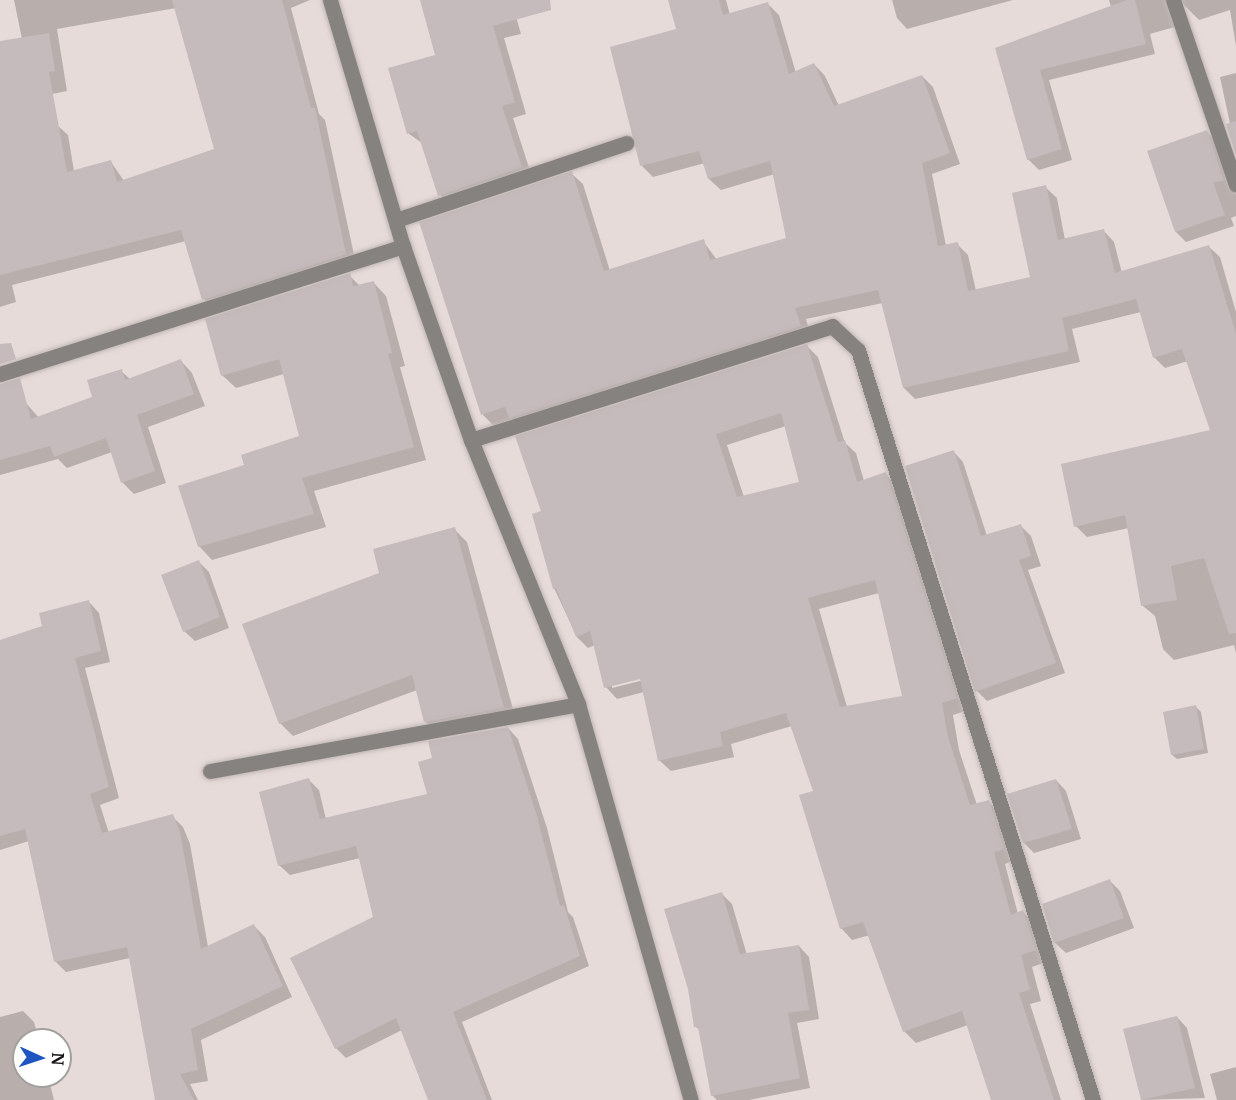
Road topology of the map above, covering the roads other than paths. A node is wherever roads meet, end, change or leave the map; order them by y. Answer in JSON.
{"nodes":[{"id":1,"x":330,"y":0,"type":"edge"},
{"id":2,"x":1173,"y":0,"type":"edge"},
{"id":3,"x":626,"y":143,"type":"dead end"},
{"id":4,"x":1236,"y":185,"type":"edge"},
{"id":5,"x":396,"y":220,"type":"junction"},
{"id":6,"x":403,"y":246,"type":"junction"},
{"id":7,"x":0,"y":374,"type":"edge"},
{"id":8,"x":471,"y":440,"type":"junction"},
{"id":9,"x":578,"y":704,"type":"junction"},
{"id":10,"x":210,"y":771,"type":"dead end"},
{"id":11,"x":691,"y":1100,"type":"edge"},
{"id":12,"x":1093,"y":1100,"type":"edge"}],
"edges":[{"from":1,"to":5,"type":"street"},
{"from":2,"to":4,"type":"street"},
{"from":3,"to":5,"type":"street"},
{"from":5,"to":6,"type":"street"},
{"from":6,"to":7,"type":"street"},
{"from":6,"to":8,"type":"street"},
{"from":8,"to":9,"type":"street"},
{"from":8,"to":12,"type":"street"},
{"from":9,"to":10,"type":"street"},
{"from":9,"to":11,"type":"street"}]}
